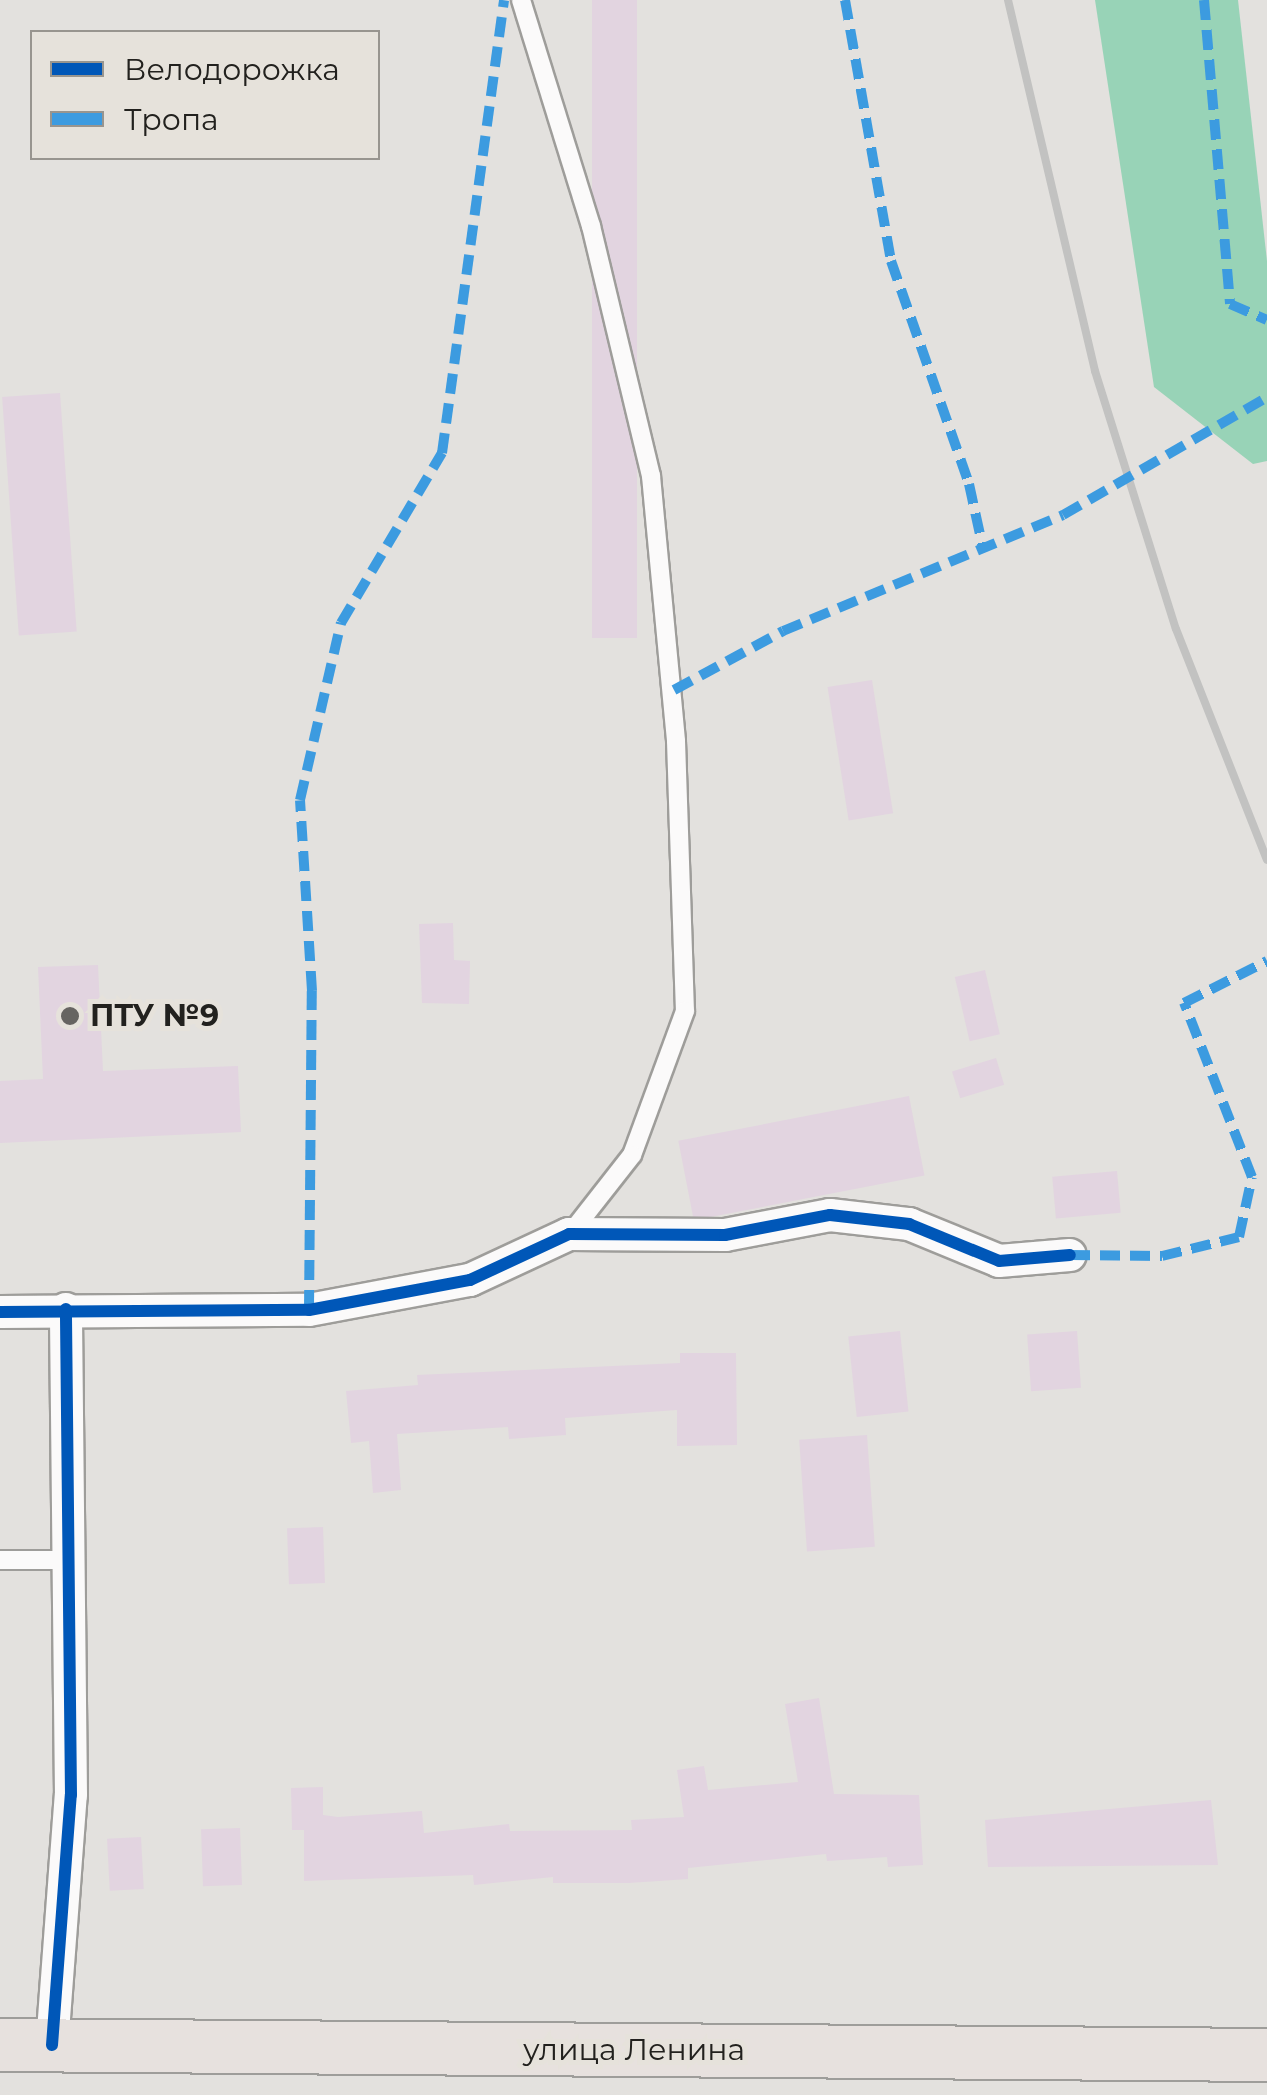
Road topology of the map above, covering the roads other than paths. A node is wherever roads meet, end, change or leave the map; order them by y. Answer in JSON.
{"nodes":[{"id":1,"x":521,"y":0,"type":"edge"},
{"id":2,"x":570,"y":1234,"type":"junction"},
{"id":3,"x":1070,"y":1255,"type":"dead end"},
{"id":4,"x":66,"y":1309,"type":"junction"},
{"id":5,"x":0,"y":1312,"type":"edge"},
{"id":6,"x":0,"y":1560,"type":"edge"},
{"id":7,"x":70,"y":1560,"type":"junction"},
{"id":8,"x":0,"y":2045,"type":"edge"},
{"id":9,"x":52,"y":2045,"type":"junction"},
{"id":10,"x":1267,"y":2055,"type":"edge"}],
"edges":[{"from":1,"to":2,"type":"lane"},
{"from":2,"to":3,"type":"street"},
{"from":2,"to":4,"type":"street"},
{"from":4,"to":5,"type":"street"},
{"from":4,"to":7,"type":"street"},
{"from":6,"to":7,"type":"lane"},
{"from":7,"to":9,"type":"street"},
{"from":8,"to":9,"type":"main road","name":"улица Ленина"},
{"from":9,"to":10,"type":"main road","name":"улица Ленина"}]}
